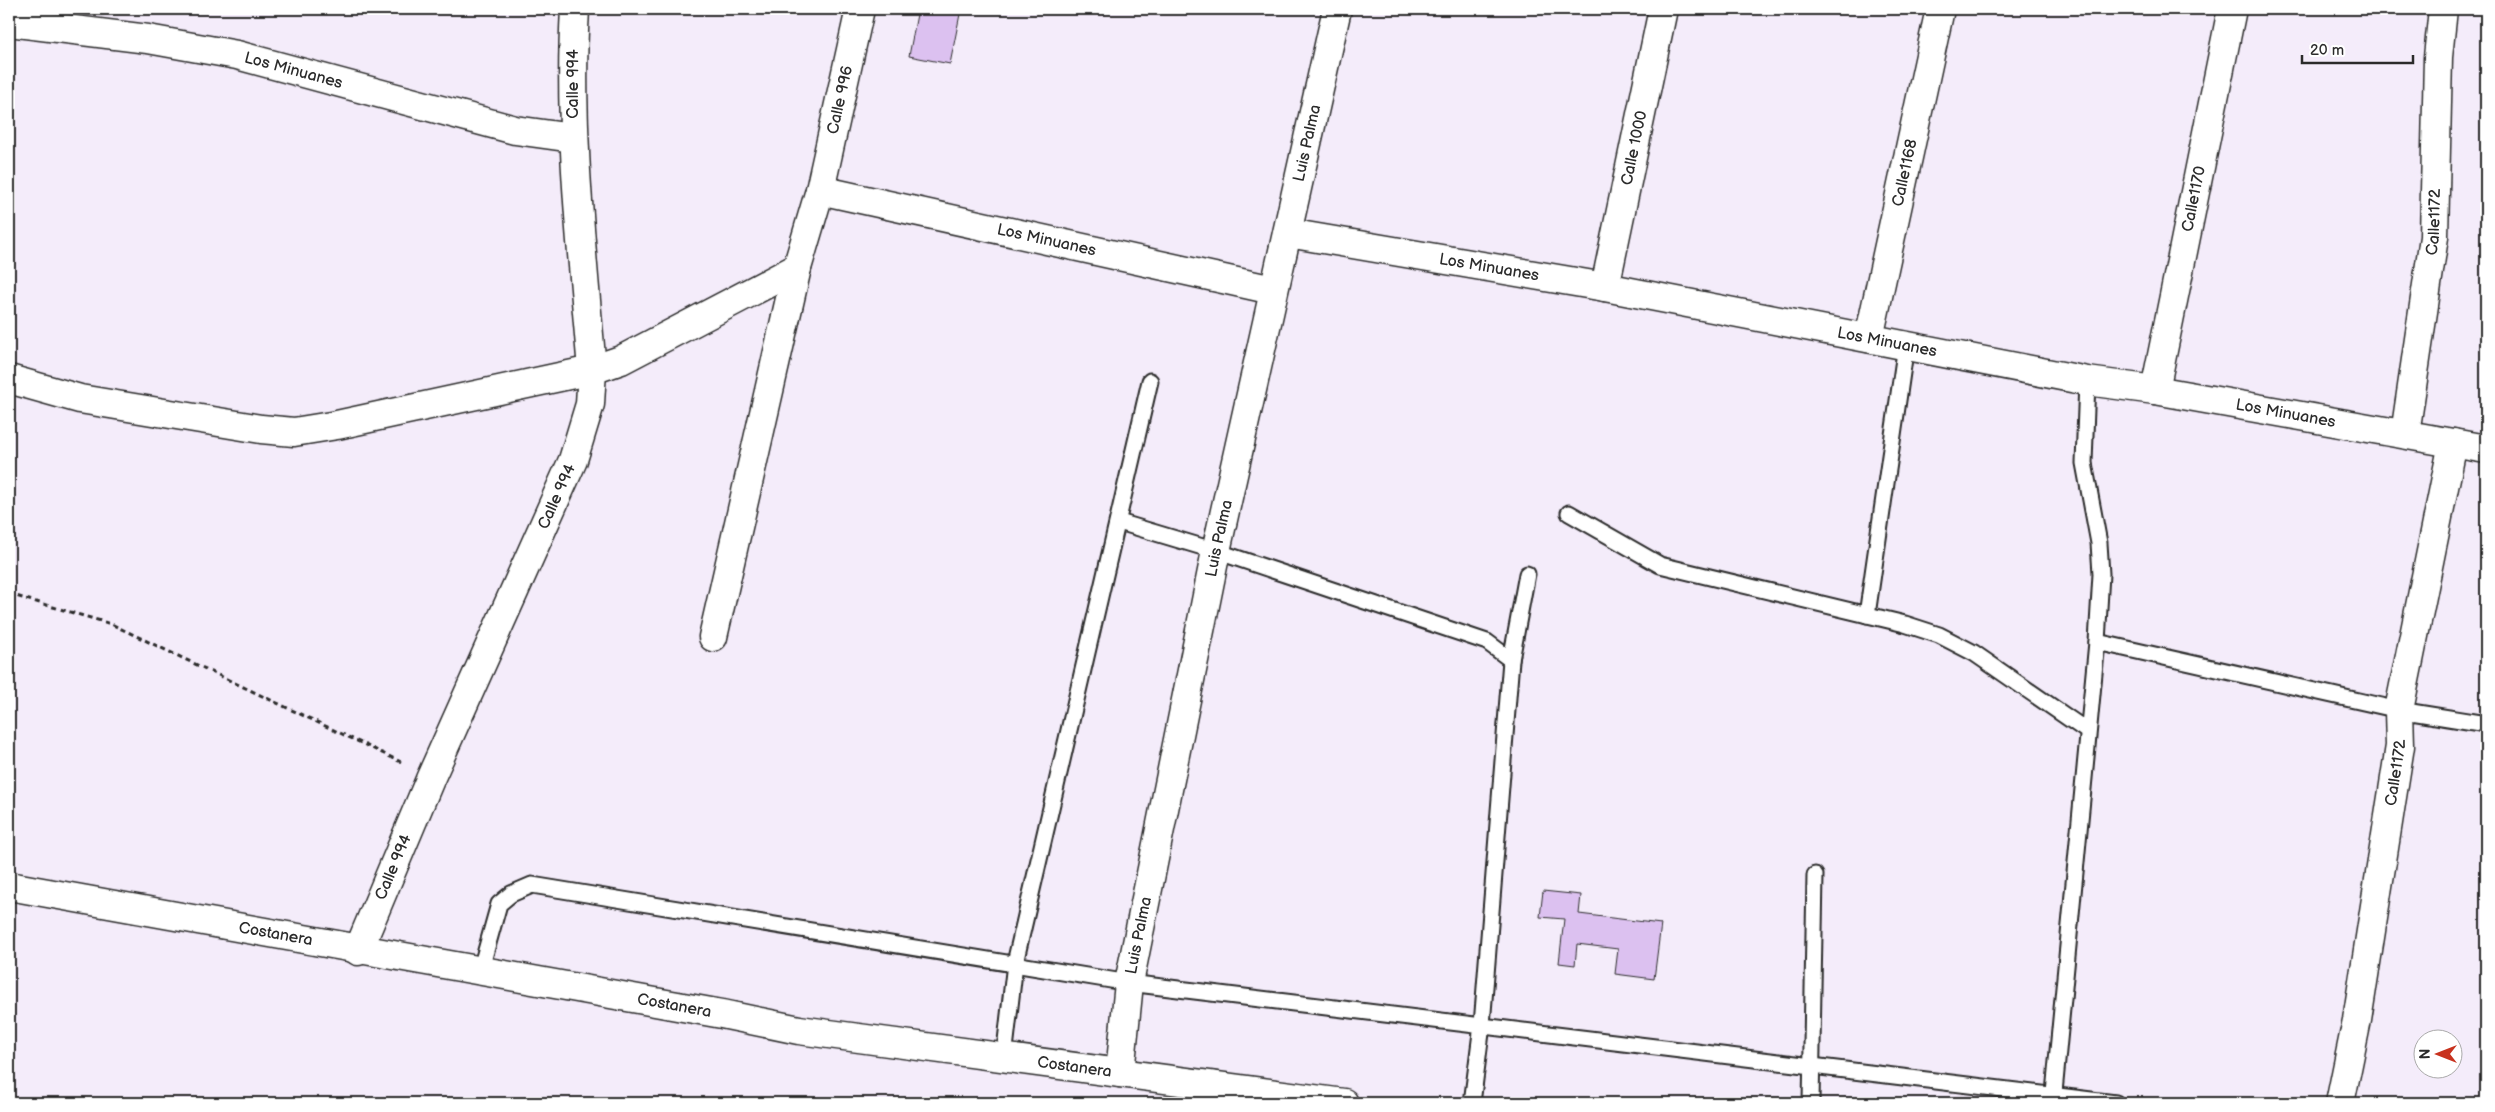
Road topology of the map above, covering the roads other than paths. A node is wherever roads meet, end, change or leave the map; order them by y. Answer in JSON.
{"nodes":[{"id":1,"x":575,"y":9,"type":"edge"},
{"id":2,"x":860,"y":9,"type":"edge"},
{"id":3,"x":1337,"y":9,"type":"edge"},
{"id":4,"x":1663,"y":9,"type":"edge"},
{"id":5,"x":1940,"y":9,"type":"edge"},
{"id":6,"x":2232,"y":9,"type":"edge"},
{"id":7,"x":2443,"y":9,"type":"edge"},
{"id":8,"x":9,"y":22,"type":"edge"},
{"id":9,"x":573,"y":138,"type":"junction"},
{"id":10,"x":820,"y":190,"type":"junction"},
{"id":11,"x":1288,"y":233,"type":"junction"},
{"id":12,"x":797,"y":268,"type":"junction"},
{"id":13,"x":1605,"y":287,"type":"junction"},
{"id":14,"x":1273,"y":290,"type":"junction"},
{"id":15,"x":1869,"y":338,"type":"junction"},
{"id":16,"x":1906,"y":345,"type":"junction"},
{"id":17,"x":592,"y":370,"type":"junction"},
{"id":18,"x":9,"y":379,"type":"edge"},
{"id":19,"x":1150,"y":381,"type":"dead end"},
{"id":20,"x":2088,"y":381,"type":"junction"},
{"id":21,"x":2155,"y":390,"type":"junction"},
{"id":22,"x":2405,"y":434,"type":"junction"},
{"id":23,"x":2453,"y":443,"type":"junction"},
{"id":24,"x":2486,"y":449,"type":"edge"},
{"id":25,"x":1569,"y":513,"type":"dead end"},
{"id":26,"x":1120,"y":522,"type":"junction"},
{"id":27,"x":1216,"y":551,"type":"junction"},
{"id":28,"x":1527,"y":574,"type":"dead end"},
{"id":29,"x":1867,"y":615,"type":"junction"},
{"id":30,"x":713,"y":637,"type":"dead end"},
{"id":31,"x":2097,"y":642,"type":"junction"},
{"id":32,"x":1511,"y":660,"type":"junction"},
{"id":33,"x":2399,"y":710,"type":"junction"},
{"id":34,"x":2486,"y":724,"type":"edge"},
{"id":35,"x":2088,"y":731,"type":"junction"},
{"id":36,"x":1816,"y":874,"type":"dead end"},
{"id":37,"x":9,"y":886,"type":"edge"},
{"id":38,"x":358,"y":951,"type":"junction"},
{"id":39,"x":1015,"y":963,"type":"junction"},
{"id":40,"x":480,"y":972,"type":"junction"},
{"id":41,"x":1129,"y":983,"type":"junction"},
{"id":42,"x":1482,"y":1025,"type":"junction"},
{"id":43,"x":1004,"y":1058,"type":"junction"},
{"id":44,"x":1812,"y":1066,"type":"junction"},
{"id":45,"x":1120,"y":1073,"type":"junction"},
{"id":46,"x":2054,"y":1099,"type":"edge"},
{"id":47,"x":1344,"y":1103,"type":"edge"},
{"id":48,"x":1472,"y":1103,"type":"edge"},
{"id":49,"x":1811,"y":1103,"type":"edge"},
{"id":50,"x":2116,"y":1103,"type":"edge"},
{"id":51,"x":2340,"y":1103,"type":"edge"}],
"edges":[{"from":1,"to":9,"type":"street","name":"Calle 994"},
{"from":2,"to":10,"type":"street","name":"Calle 996"},
{"from":3,"to":11,"type":"street","name":"Luis Palma"},
{"from":4,"to":13,"type":"street","name":"Calle 1000"},
{"from":5,"to":15,"type":"street","name":"Calle1168"},
{"from":6,"to":21,"type":"street","name":"Calle1170"},
{"from":7,"to":22,"type":"street","name":"Calle1172"},
{"from":8,"to":9,"type":"street","name":"Los Minuanes"},
{"from":9,"to":17,"type":"street","name":"Calle 994"},
{"from":10,"to":12,"type":"street","name":"Calle 996"},
{"from":10,"to":14,"type":"street","name":"Los Minuanes"},
{"from":11,"to":13,"type":"street","name":"Los Minuanes"},
{"from":11,"to":14,"type":"street","name":"Luis Palma"},
{"from":12,"to":17,"type":"street"},
{"from":12,"to":30,"type":"street","name":"Calle 996"},
{"from":13,"to":15,"type":"street","name":"Los Minuanes"},
{"from":14,"to":27,"type":"street","name":"Luis Palma"},
{"from":15,"to":16,"type":"street","name":"Los Minuanes"},
{"from":16,"to":20,"type":"street","name":"Los Minuanes"},
{"from":16,"to":29,"type":"lane"},
{"from":17,"to":18,"type":"street"},
{"from":17,"to":38,"type":"street","name":"Calle 994"},
{"from":19,"to":26,"type":"lane"},
{"from":20,"to":21,"type":"street","name":"Los Minuanes"},
{"from":20,"to":31,"type":"lane"},
{"from":21,"to":22,"type":"street","name":"Los Minuanes"},
{"from":22,"to":23,"type":"street","name":"Los Minuanes"},
{"from":23,"to":24,"type":"street","name":"Los Minuanes"},
{"from":23,"to":33,"type":"street","name":"Calle1172"},
{"from":25,"to":29,"type":"lane"},
{"from":26,"to":27,"type":"lane"},
{"from":26,"to":39,"type":"lane"},
{"from":27,"to":32,"type":"lane"},
{"from":27,"to":41,"type":"street","name":"Luis Palma"},
{"from":28,"to":32,"type":"lane"},
{"from":29,"to":35,"type":"lane"},
{"from":31,"to":33,"type":"lane"},
{"from":31,"to":35,"type":"lane"},
{"from":32,"to":42,"type":"lane"},
{"from":33,"to":34,"type":"lane"},
{"from":33,"to":51,"type":"street","name":"Calle1172"},
{"from":35,"to":46,"type":"lane"},
{"from":36,"to":44,"type":"lane"},
{"from":37,"to":38,"type":"street","name":"Costanera"},
{"from":38,"to":40,"type":"street","name":"Costanera"},
{"from":39,"to":40,"type":"lane"},
{"from":39,"to":41,"type":"lane"},
{"from":39,"to":43,"type":"lane"},
{"from":40,"to":43,"type":"street","name":"Costanera"},
{"from":41,"to":42,"type":"lane"},
{"from":41,"to":45,"type":"street","name":"Luis Palma"},
{"from":42,"to":44,"type":"lane"},
{"from":42,"to":48,"type":"lane"},
{"from":43,"to":45,"type":"street","name":"Costanera"},
{"from":44,"to":46,"type":"lane"},
{"from":44,"to":49,"type":"lane"},
{"from":45,"to":47,"type":"street","name":"Costanera"},
{"from":46,"to":50,"type":"lane"}]}
